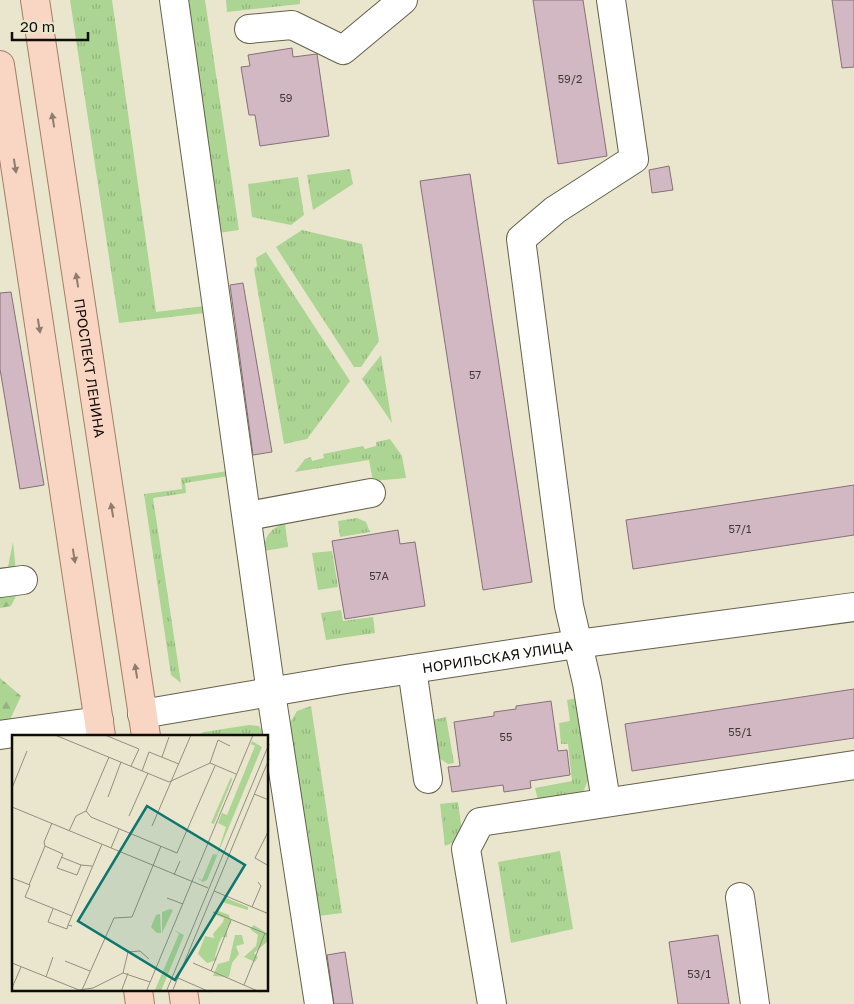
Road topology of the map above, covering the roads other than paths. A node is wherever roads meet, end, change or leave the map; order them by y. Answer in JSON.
{"nodes":[{"id":1,"x":35,"y":0,"type":"edge"},
{"id":2,"x":174,"y":0,"type":"edge"},
{"id":3,"x":403,"y":0,"type":"edge"},
{"id":4,"x":611,"y":0,"type":"edge"},
{"id":5,"x":249,"y":29,"type":"dead end"},
{"id":6,"x":0,"y":65,"type":"edge"},
{"id":7,"x":371,"y":493,"type":"dead end"},
{"id":8,"x":248,"y":516,"type":"junction"},
{"id":9,"x":854,"y":607,"type":"edge"},
{"id":10,"x":577,"y":644,"type":"junction"},
{"id":11,"x":412,"y":669,"type":"junction"},
{"id":12,"x":271,"y":693,"type":"junction"},
{"id":13,"x":144,"y":725,"type":"edge"},
{"id":14,"x":100,"y":729,"type":"edge"},
{"id":15,"x":0,"y":735,"type":"edge"},
{"id":16,"x":854,"y":765,"type":"edge"},
{"id":17,"x":428,"y":779,"type":"dead end"},
{"id":18,"x":606,"y":802,"type":"junction"},
{"id":19,"x":740,"y":897,"type":"dead end"},
{"id":20,"x":319,"y":1004,"type":"edge"},
{"id":21,"x":492,"y":1004,"type":"edge"},
{"id":22,"x":755,"y":1004,"type":"edge"}],
"edges":[{"from":13,"to":1,"type":"main road","name":"ПРОСПЕКТ ЛЕНИНА","one_way":true},
{"from":2,"to":8,"type":"street"},
{"from":3,"to":5,"type":"street"},
{"from":4,"to":10,"type":"street"},
{"from":6,"to":14,"type":"main road","one_way":true},
{"from":7,"to":8,"type":"street"},
{"from":8,"to":12,"type":"street"},
{"from":9,"to":10,"type":"street","name":"НОРИЛЬСКАЯ УЛИЦА"},
{"from":10,"to":11,"type":"street","name":"НОРИЛЬСКАЯ УЛИЦА"},
{"from":10,"to":18,"type":"street"},
{"from":11,"to":12,"type":"street","name":"НОРИЛЬСКАЯ УЛИЦА"},
{"from":11,"to":17,"type":"street"},
{"from":12,"to":13,"type":"street","name":"НОРИЛЬСКАЯ УЛИЦА"},
{"from":12,"to":20,"type":"street"},
{"from":14,"to":15,"type":"street"},
{"from":16,"to":18,"type":"street"},
{"from":18,"to":21,"type":"street"},
{"from":19,"to":22,"type":"street"}]}
